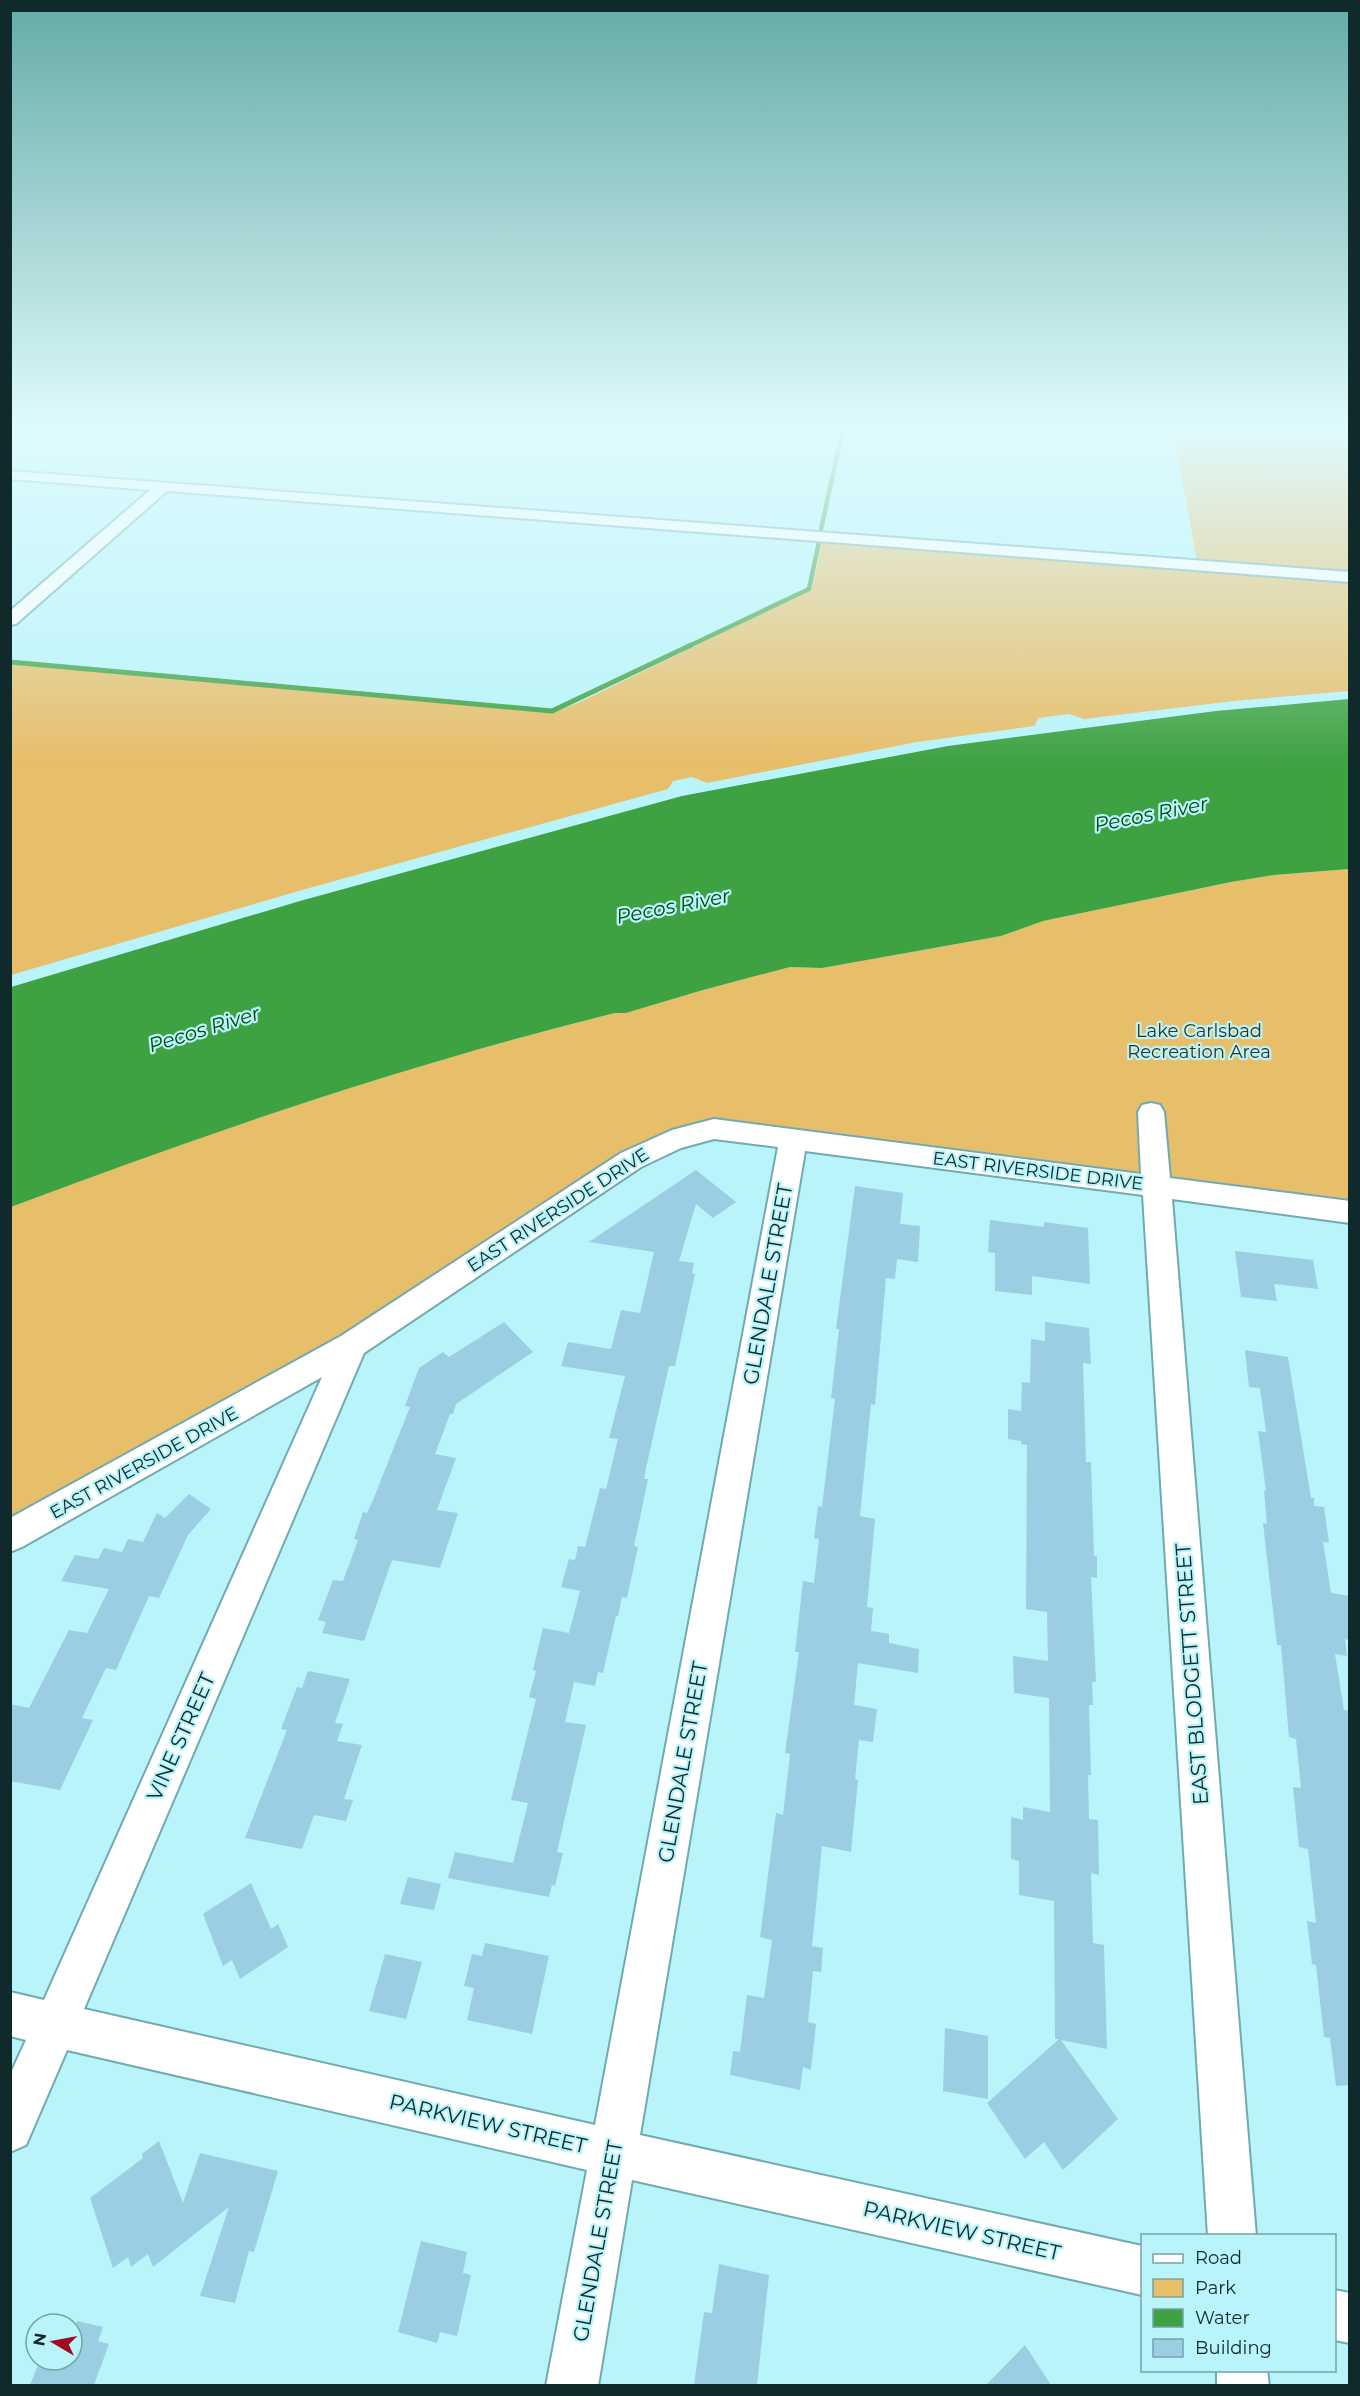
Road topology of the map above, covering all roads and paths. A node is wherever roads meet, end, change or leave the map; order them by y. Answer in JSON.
{"nodes":[{"id":1,"x":101,"y":541,"type":"edge"},
{"id":2,"x":873,"y":541,"type":"edge"},
{"id":3,"x":1350,"y":577,"type":"edge"},
{"id":4,"x":10,"y":620,"type":"edge"},
{"id":5,"x":1151,"y":1112,"type":"dead end"},
{"id":6,"x":794,"y":1139,"type":"junction"},
{"id":7,"x":1157,"y":1186,"type":"junction"},
{"id":8,"x":1350,"y":1212,"type":"edge"},
{"id":9,"x":352,"y":1345,"type":"junction"},
{"id":10,"x":10,"y":1536,"type":"edge"},
{"id":11,"x":10,"y":2014,"type":"edge"},
{"id":12,"x":56,"y":2024,"type":"junction"},
{"id":13,"x":10,"y":2129,"type":"edge"},
{"id":14,"x":614,"y":2152,"type":"junction"},
{"id":15,"x":1232,"y":2234,"type":"edge"},
{"id":16,"x":1141,"y":2271,"type":"edge"},
{"id":17,"x":572,"y":2385,"type":"edge"}],
"edges":[{"from":1,"to":4,"type":"street"},
{"from":2,"to":3,"type":"street"},
{"from":5,"to":7,"type":"street","name":"EAST BLODGETT STREET"},
{"from":6,"to":7,"type":"street","name":"EAST RIVERSIDE DRIVE"},
{"from":6,"to":9,"type":"street","name":"EAST RIVERSIDE DRIVE"},
{"from":6,"to":14,"type":"street","name":"GLENDALE STREET"},
{"from":7,"to":8,"type":"street","name":"EAST RIVERSIDE DRIVE"},
{"from":7,"to":15,"type":"street","name":"EAST BLODGETT STREET"},
{"from":9,"to":10,"type":"street","name":"EAST RIVERSIDE DRIVE"},
{"from":9,"to":12,"type":"street","name":"VINE STREET"},
{"from":11,"to":12,"type":"street","name":"PARKVIEW STREET"},
{"from":12,"to":13,"type":"street","name":"VINE STREET"},
{"from":12,"to":14,"type":"street","name":"PARKVIEW STREET"},
{"from":14,"to":16,"type":"street","name":"PARKVIEW STREET"},
{"from":14,"to":17,"type":"street","name":"GLENDALE STREET"}]}
